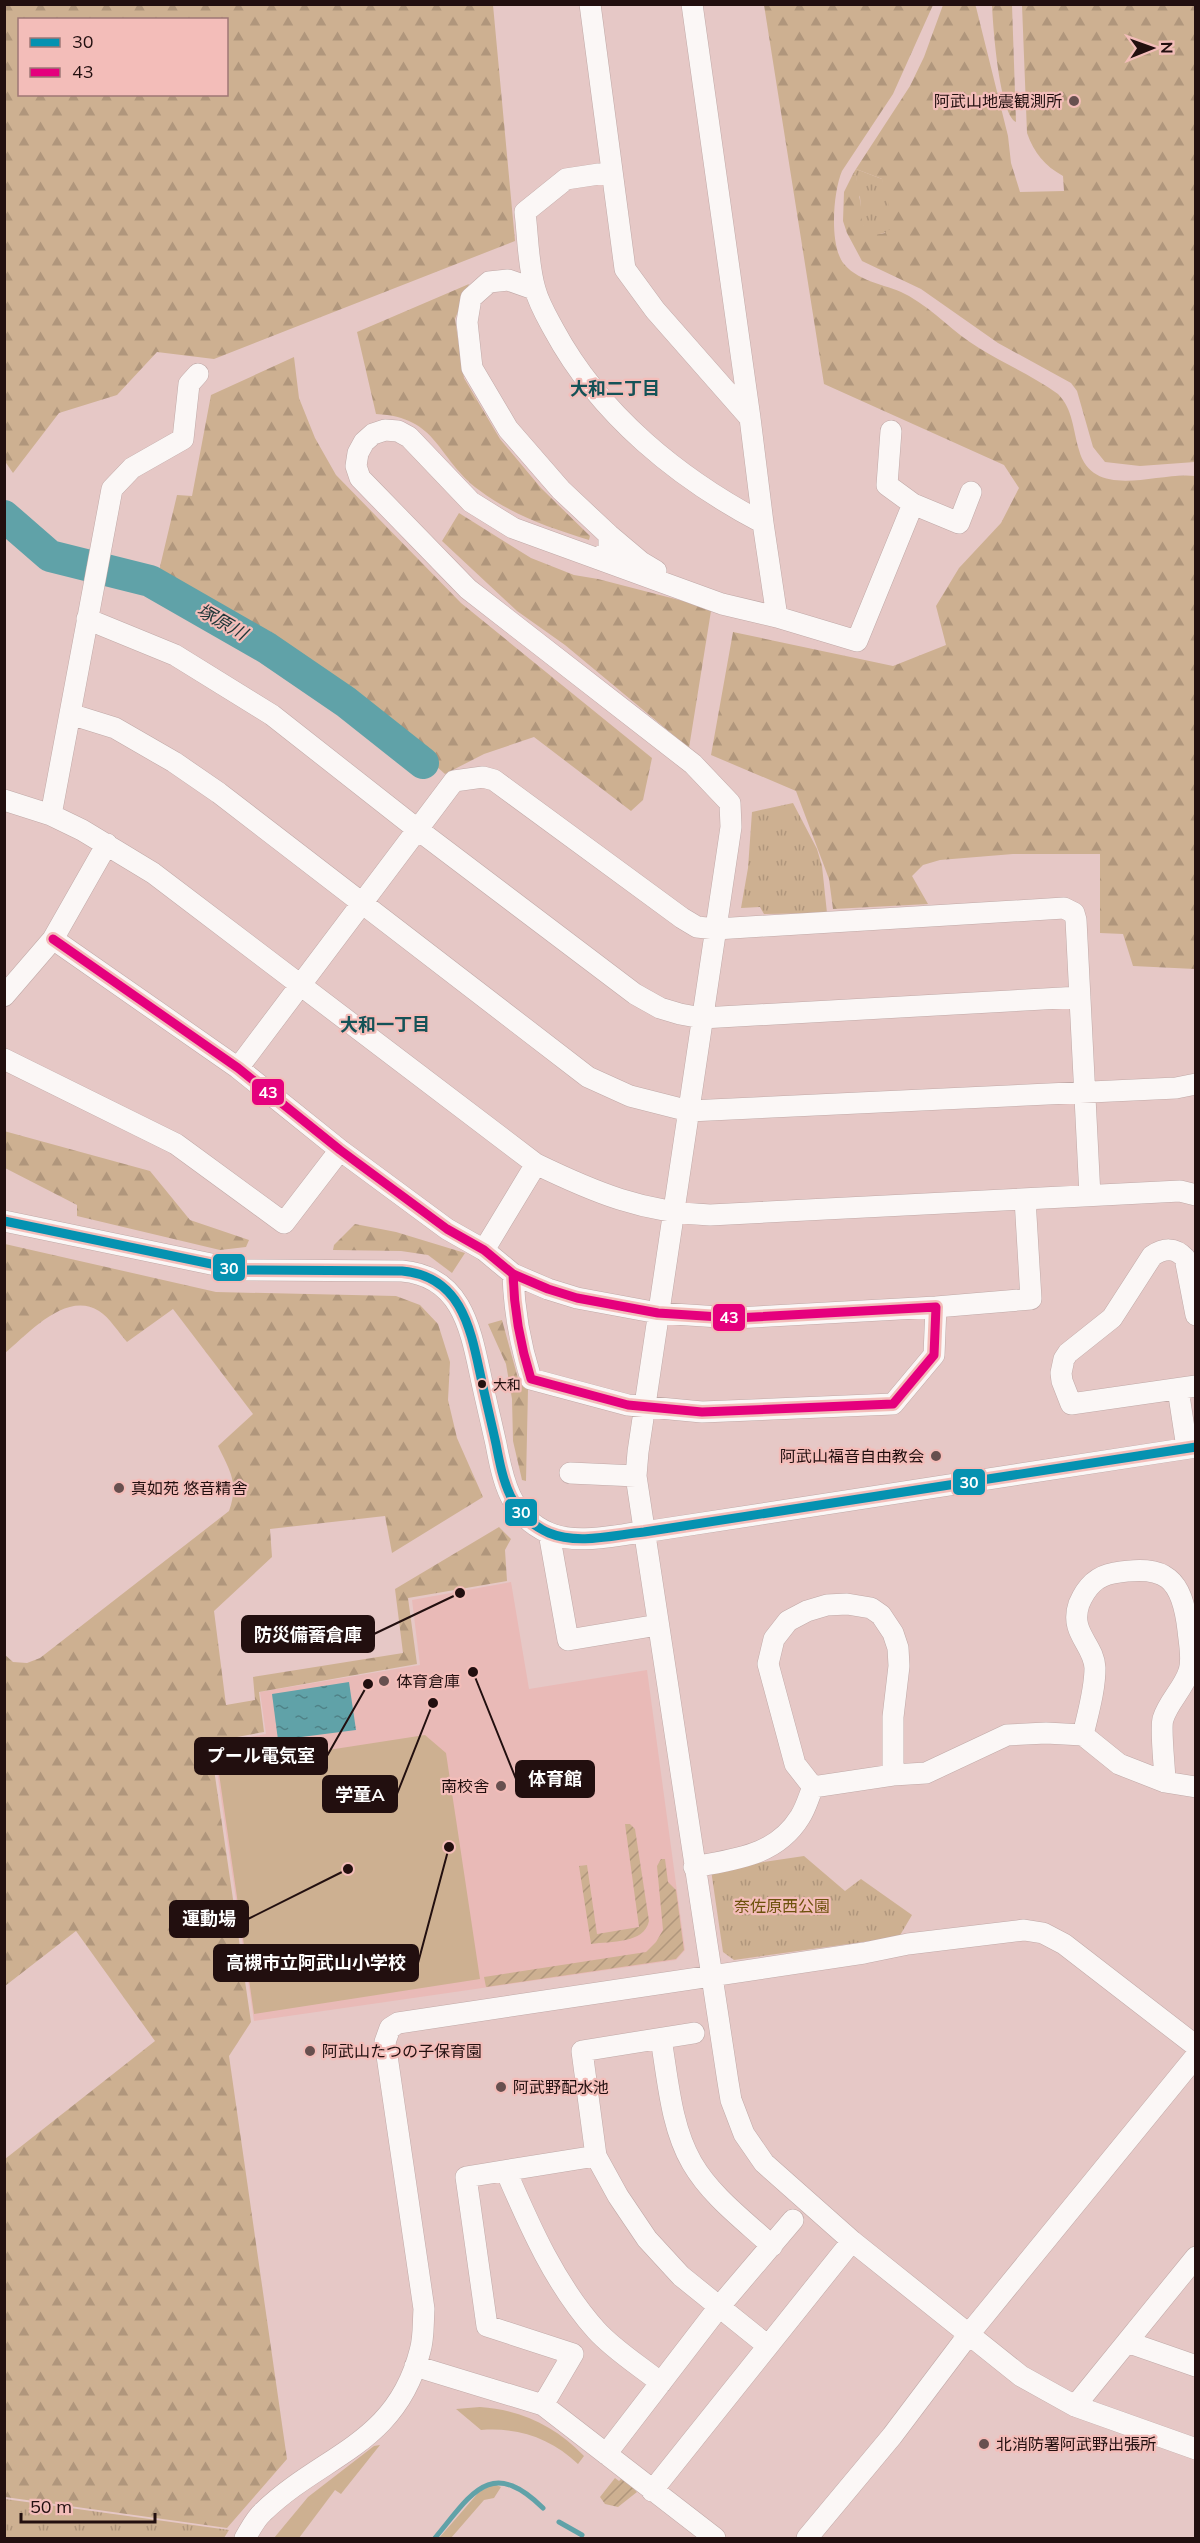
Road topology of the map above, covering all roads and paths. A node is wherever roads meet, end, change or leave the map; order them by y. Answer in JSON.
{"nodes":[{"id":1,"x":590,"y":4,"type":"edge"},
{"id":2,"x":692,"y":4,"type":"edge"},
{"id":3,"x":612,"y":172,"type":"junction"},
{"id":4,"x":534,"y":289,"type":"junction"},
{"id":5,"x":198,"y":374,"type":"dead end"},
{"id":6,"x":750,"y":417,"type":"junction"},
{"id":7,"x":891,"y":431,"type":"dead end"},
{"id":8,"x":970,"y":492,"type":"dead end"},
{"id":9,"x":913,"y":504,"type":"junction"},
{"id":10,"x":762,"y":523,"type":"junction"},
{"id":11,"x":609,"y":536,"type":"junction"},
{"id":12,"x":597,"y":558,"type":"junction"},
{"id":13,"x":690,"y":592,"type":"junction"},
{"id":14,"x":777,"y":616,"type":"junction"},
{"id":15,"x":87,"y":619,"type":"junction"},
{"id":16,"x":70,"y":714,"type":"junction"},
{"id":17,"x":4,"y":800,"type":"edge"},
{"id":18,"x":51,"y":815,"type":"junction"},
{"id":19,"x":417,"y":830,"type":"junction"},
{"id":20,"x":107,"y":844,"type":"junction"},
{"id":21,"x":362,"y":903,"type":"junction"},
{"id":22,"x":716,"y":929,"type":"junction"},
{"id":23,"x":53,"y":939,"type":"junction"},
{"id":24,"x":301,"y":985,"type":"junction"},
{"id":25,"x":4,"y":996,"type":"edge"},
{"id":26,"x":1080,"y":997,"type":"junction"},
{"id":27,"x":702,"y":1018,"type":"junction"},
{"id":28,"x":4,"y":1059,"type":"edge"},
{"id":29,"x":238,"y":1068,"type":"junction"},
{"id":30,"x":1196,"y":1084,"type":"edge"},
{"id":31,"x":1085,"y":1092,"type":"junction"},
{"id":32,"x":689,"y":1111,"type":"junction"},
{"id":33,"x":340,"y":1150,"type":"junction"},
{"id":34,"x":536,"y":1164,"type":"junction"},
{"id":35,"x":1196,"y":1194,"type":"edge"},
{"id":36,"x":1089,"y":1196,"type":"junction"},
{"id":37,"x":1025,"y":1199,"type":"junction"},
{"id":38,"x":673,"y":1213,"type":"junction"},
{"id":39,"x":4,"y":1221,"type":"edge"},
{"id":40,"x":484,"y":1250,"type":"junction"},
{"id":41,"x":513,"y":1274,"type":"junction"},
{"id":42,"x":936,"y":1307,"type":"junction"},
{"id":43,"x":658,"y":1313,"type":"junction"},
{"id":44,"x":1196,"y":1315,"type":"edge"},
{"id":45,"x":1187,"y":1387,"type":"edge"},
{"id":46,"x":645,"y":1408,"type":"junction"},
{"id":47,"x":1191,"y":1448,"type":"edge"},
{"id":48,"x":570,"y":1473,"type":"dead end"},
{"id":49,"x":636,"y":1476,"type":"junction"},
{"id":50,"x":644,"y":1532,"type":"junction"},
{"id":51,"x":549,"y":1533,"type":"junction"},
{"id":52,"x":658,"y":1625,"type":"junction"},
{"id":53,"x":1083,"y":1735,"type":"junction"},
{"id":54,"x":893,"y":1775,"type":"junction"},
{"id":55,"x":1165,"y":1782,"type":"junction"},
{"id":56,"x":813,"y":1787,"type":"junction"},
{"id":57,"x":1196,"y":1787,"type":"edge"},
{"id":58,"x":694,"y":1867,"type":"junction"},
{"id":59,"x":711,"y":1976,"type":"junction"},
{"id":60,"x":694,"y":2033,"type":"dead end"},
{"id":61,"x":661,"y":2039,"type":"junction"},
{"id":62,"x":1196,"y":2046,"type":"edge"},
{"id":63,"x":1196,"y":2056,"type":"edge"},
{"id":64,"x":596,"y":2156,"type":"junction"},
{"id":65,"x":506,"y":2171,"type":"junction"},
{"id":66,"x":793,"y":2220,"type":"dead end"},
{"id":67,"x":852,"y":2241,"type":"junction"},
{"id":68,"x":772,"y":2246,"type":"junction"},
{"id":69,"x":1196,"y":2257,"type":"edge"},
{"id":70,"x":719,"y":2307,"type":"junction"},
{"id":71,"x":597,"y":2331,"type":"junction"},
{"id":72,"x":969,"y":2334,"type":"junction"},
{"id":73,"x":1127,"y":2342,"type":"junction"},
{"id":74,"x":768,"y":2346,"type":"junction"},
{"id":75,"x":573,"y":2354,"type":"junction"},
{"id":76,"x":415,"y":2366,"type":"junction"},
{"id":77,"x":1196,"y":2366,"type":"edge"},
{"id":78,"x":661,"y":2383,"type":"junction"},
{"id":79,"x":543,"y":2405,"type":"junction"},
{"id":80,"x":1075,"y":2406,"type":"junction"},
{"id":81,"x":1196,"y":2449,"type":"edge"},
{"id":82,"x":606,"y":2454,"type":"junction"},
{"id":83,"x":652,"y":2491,"type":"junction"},
{"id":84,"x":245,"y":2538,"type":"edge"},
{"id":85,"x":715,"y":2538,"type":"edge"},
{"id":86,"x":807,"y":2538,"type":"edge"}],
"edges":[{"from":1,"to":3,"type":"street"},
{"from":2,"to":6,"type":"street"},
{"from":3,"to":4,"type":"street"},
{"from":3,"to":6,"type":"street"},
{"from":4,"to":10,"type":"street"},
{"from":4,"to":11,"type":"street"},
{"from":5,"to":15,"type":"street"},
{"from":6,"to":10,"type":"street"},
{"from":7,"to":9,"type":"street"},
{"from":8,"to":9,"type":"street"},
{"from":9,"to":14,"type":"street"},
{"from":10,"to":14,"type":"street"},
{"from":11,"to":12,"type":"street"},
{"from":11,"to":13,"type":"street"},
{"from":12,"to":13,"type":"street"},
{"from":12,"to":22,"type":"street"},
{"from":13,"to":14,"type":"street"},
{"from":15,"to":16,"type":"street"},
{"from":15,"to":19,"type":"street"},
{"from":16,"to":18,"type":"street"},
{"from":16,"to":21,"type":"street"},
{"from":17,"to":18,"type":"street"},
{"from":18,"to":20,"type":"street"},
{"from":19,"to":21,"type":"street"},
{"from":19,"to":22,"type":"street"},
{"from":19,"to":27,"type":"street"},
{"from":20,"to":23,"type":"street"},
{"from":20,"to":24,"type":"street"},
{"from":21,"to":24,"type":"street"},
{"from":21,"to":32,"type":"street"},
{"from":22,"to":26,"type":"street"},
{"from":22,"to":27,"type":"street"},
{"from":23,"to":25,"type":"street"},
{"from":23,"to":29,"type":"street"},
{"from":24,"to":29,"type":"street"},
{"from":24,"to":34,"type":"street"},
{"from":26,"to":27,"type":"street"},
{"from":26,"to":31,"type":"street"},
{"from":27,"to":32,"type":"street"},
{"from":28,"to":33,"type":"street"},
{"from":29,"to":33,"type":"street"},
{"from":30,"to":31,"type":"street"},
{"from":31,"to":32,"type":"street"},
{"from":31,"to":36,"type":"street"},
{"from":32,"to":38,"type":"street"},
{"from":33,"to":40,"type":"street"},
{"from":34,"to":38,"type":"street"},
{"from":34,"to":40,"type":"street"},
{"from":35,"to":36,"type":"street"},
{"from":36,"to":37,"type":"street"},
{"from":37,"to":38,"type":"street"},
{"from":37,"to":42,"type":"street"},
{"from":38,"to":43,"type":"street"},
{"from":39,"to":51,"type":"street"},
{"from":40,"to":41,"type":"street"},
{"from":41,"to":43,"type":"street"},
{"from":41,"to":46,"type":"street"},
{"from":42,"to":43,"type":"street"},
{"from":42,"to":46,"type":"street"},
{"from":43,"to":46,"type":"street"},
{"from":44,"to":45,"type":"street"},
{"from":45,"to":47,"type":"street"},
{"from":46,"to":49,"type":"street"},
{"from":47,"to":50,"type":"street"},
{"from":48,"to":49,"type":"street"},
{"from":49,"to":50,"type":"street"},
{"from":50,"to":51,"type":"street"},
{"from":50,"to":52,"type":"street"},
{"from":51,"to":52,"type":"street"},
{"from":52,"to":58,"type":"street"},
{"from":53,"to":54,"type":"street"},
{"from":53,"to":55,"type":"street"},
{"from":53,"to":55,"type":"street"},
{"from":54,"to":56,"type":"street"},
{"from":54,"to":56,"type":"street"},
{"from":55,"to":57,"type":"street"},
{"from":56,"to":58,"type":"street"},
{"from":58,"to":59,"type":"street"},
{"from":59,"to":62,"type":"street"},
{"from":59,"to":67,"type":"street"},
{"from":59,"to":76,"type":"street"},
{"from":60,"to":61,"type":"street"},
{"from":61,"to":64,"type":"street"},
{"from":61,"to":68,"type":"street"},
{"from":63,"to":72,"type":"street"},
{"from":64,"to":65,"type":"street"},
{"from":64,"to":70,"type":"street"},
{"from":65,"to":71,"type":"street"},
{"from":65,"to":75,"type":"street"},
{"from":66,"to":68,"type":"street"},
{"from":67,"to":72,"type":"street"},
{"from":67,"to":74,"type":"street"},
{"from":68,"to":70,"type":"street"},
{"from":69,"to":73,"type":"street"},
{"from":70,"to":74,"type":"street"},
{"from":70,"to":78,"type":"street"},
{"from":71,"to":75,"type":"street"},
{"from":71,"to":78,"type":"street"},
{"from":72,"to":80,"type":"street"},
{"from":72,"to":86,"type":"street"},
{"from":73,"to":77,"type":"street"},
{"from":73,"to":80,"type":"street"},
{"from":74,"to":83,"type":"street"},
{"from":75,"to":79,"type":"street"},
{"from":76,"to":79,"type":"street"},
{"from":76,"to":84,"type":"street"},
{"from":78,"to":82,"type":"street"},
{"from":79,"to":82,"type":"street"},
{"from":80,"to":81,"type":"street"},
{"from":82,"to":83,"type":"street"},
{"from":83,"to":85,"type":"street"}]}
